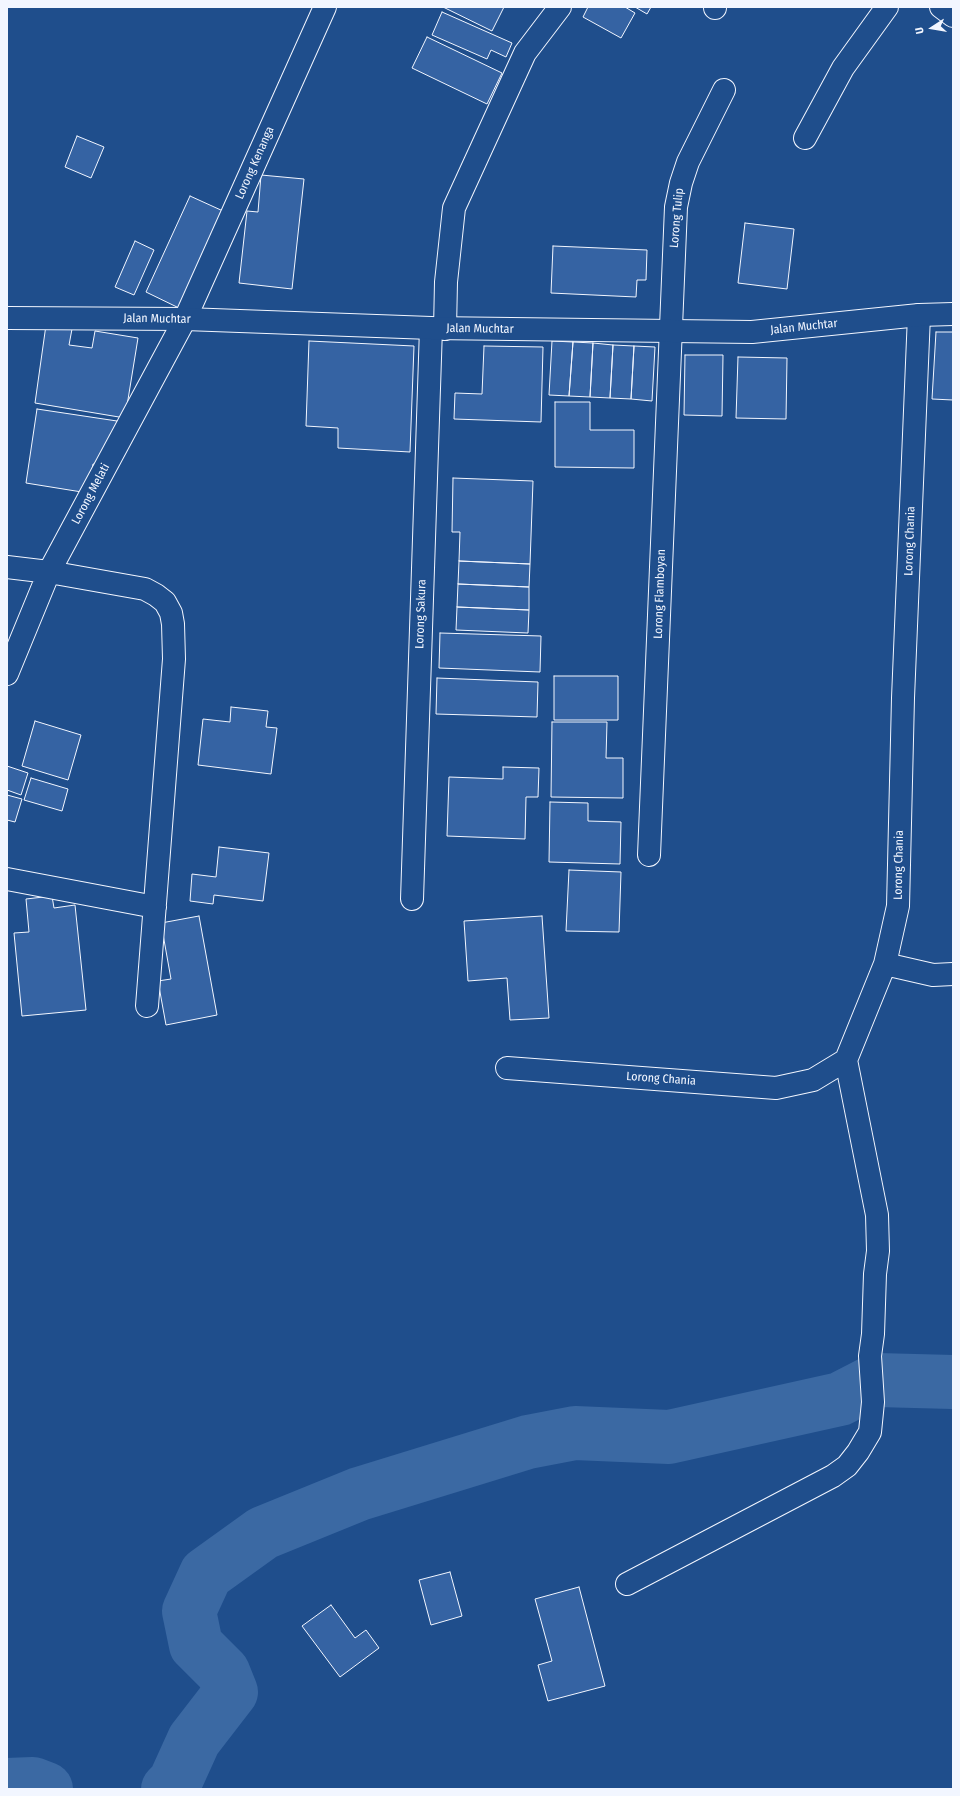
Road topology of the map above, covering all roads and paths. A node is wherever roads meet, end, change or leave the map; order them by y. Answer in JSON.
{"nodes":[{"id":1,"x":325,"y":7,"type":"edge"},
{"id":2,"x":560,"y":7,"type":"edge"},
{"id":3,"x":887,"y":7,"type":"edge"},
{"id":4,"x":941,"y":7,"type":"edge"},
{"id":5,"x":953,"y":16,"type":"edge"},
{"id":6,"x":724,"y":90,"type":"dead end"},
{"id":7,"x":806,"y":138,"type":"dead end"},
{"id":8,"x":953,"y":314,"type":"edge"},
{"id":9,"x":919,"y":315,"type":"junction"},
{"id":10,"x":7,"y":318,"type":"edge"},
{"id":11,"x":185,"y":319,"type":"junction"},
{"id":12,"x":438,"y":328,"type":"junction"},
{"id":13,"x":671,"y":332,"type":"junction"},
{"id":14,"x":7,"y":567,"type":"edge"},
{"id":15,"x":49,"y":572,"type":"junction"},
{"id":16,"x":7,"y":674,"type":"edge"},
{"id":17,"x":649,"y":855,"type":"dead end"},
{"id":18,"x":7,"y":879,"type":"edge"},
{"id":19,"x":412,"y":899,"type":"dead end"},
{"id":20,"x":155,"y":907,"type":"junction"},
{"id":21,"x":885,"y":964,"type":"junction"},
{"id":22,"x":953,"y":974,"type":"edge"},
{"id":23,"x":148,"y":1006,"type":"dead end"},
{"id":24,"x":846,"y":1060,"type":"junction"},
{"id":25,"x":507,"y":1068,"type":"dead end"},
{"id":26,"x":627,"y":1584,"type":"dead end"}],
"edges":[{"from":1,"to":11,"type":"street","name":"Lorong Kenanga"},
{"from":2,"to":12,"type":"street","name":"Lorong Sakura"},
{"from":3,"to":7,"type":"street"},
{"from":4,"to":5,"type":"street"},
{"from":6,"to":13,"type":"street","name":"Lorong Tulip"},
{"from":8,"to":9,"type":"street","name":"Jalan Muchtar"},
{"from":9,"to":13,"type":"street","name":"Jalan Muchtar"},
{"from":9,"to":21,"type":"street","name":"Lorong Chania"},
{"from":10,"to":11,"type":"street","name":"Jalan Muchtar"},
{"from":11,"to":12,"type":"street","name":"Jalan Muchtar"},
{"from":11,"to":15,"type":"street","name":"Lorong Melati"},
{"from":12,"to":13,"type":"street","name":"Jalan Muchtar"},
{"from":12,"to":19,"type":"street","name":"Lorong Sakura"},
{"from":13,"to":17,"type":"street","name":"Lorong Flamboyan"},
{"from":14,"to":15,"type":"street"},
{"from":15,"to":16,"type":"street","name":"Lorong Melati"},
{"from":15,"to":20,"type":"street"},
{"from":18,"to":20,"type":"street"},
{"from":20,"to":23,"type":"street"},
{"from":21,"to":22,"type":"street"},
{"from":21,"to":24,"type":"street","name":"Lorong Chania"},
{"from":24,"to":25,"type":"street","name":"Lorong Chania"},
{"from":24,"to":26,"type":"street"}]}
